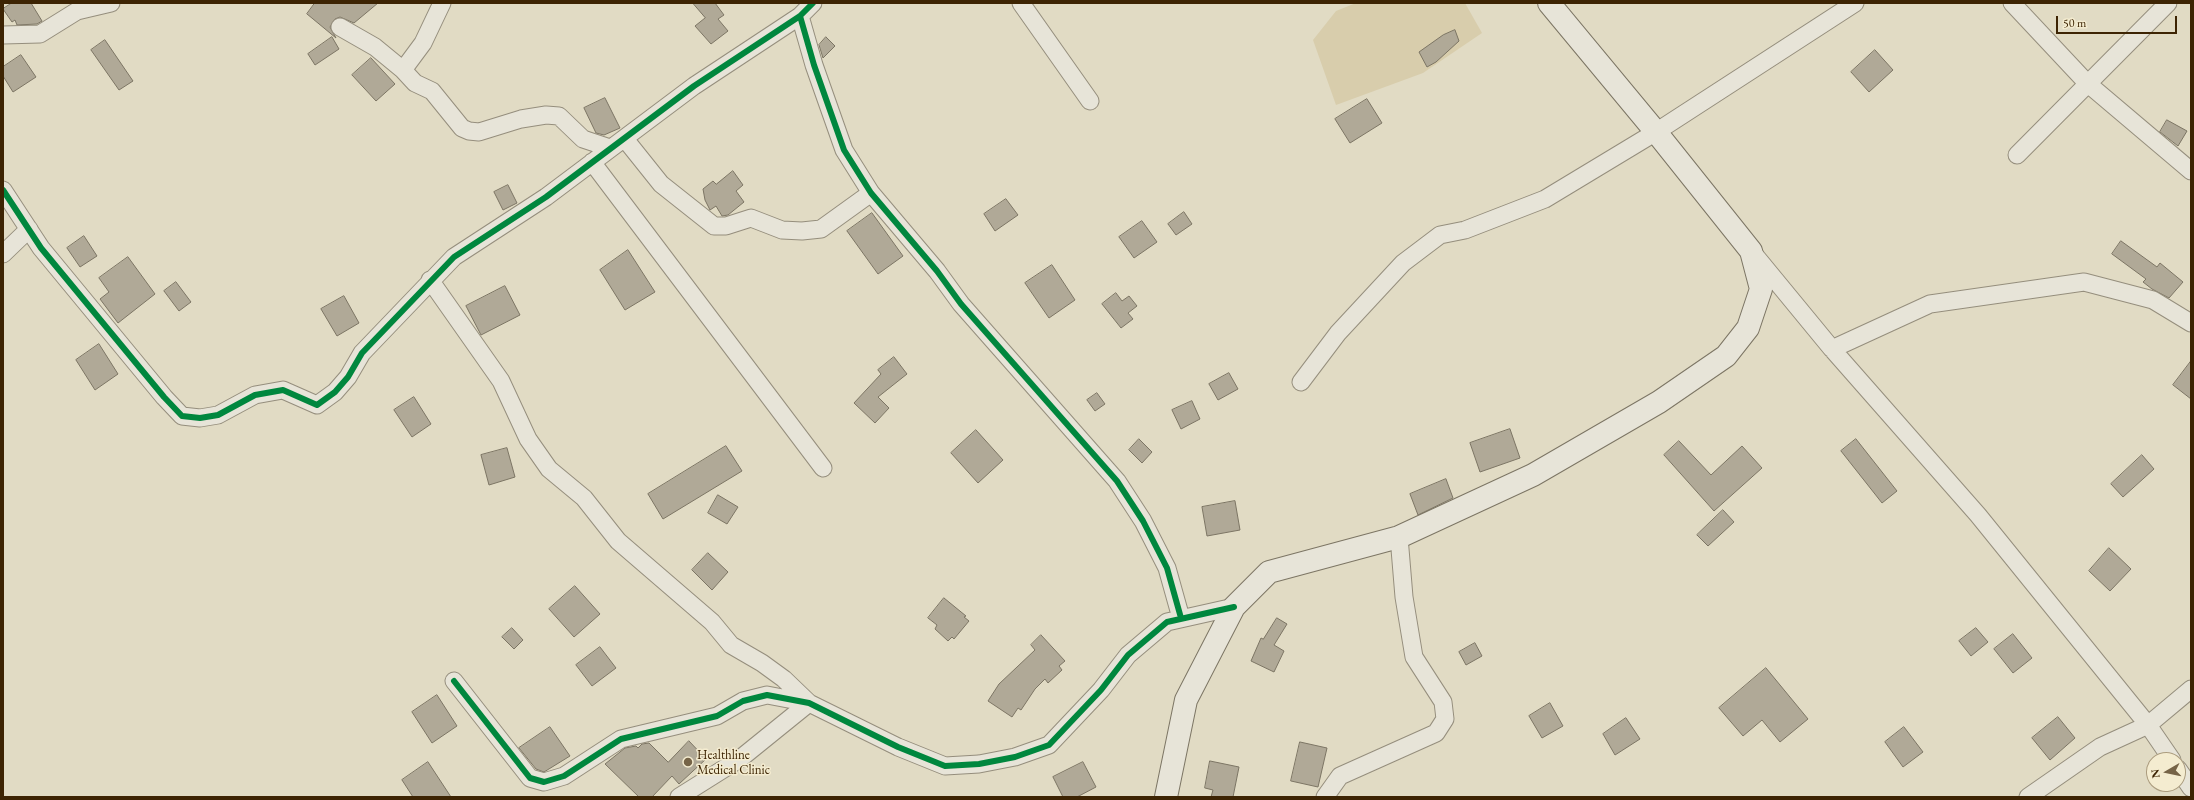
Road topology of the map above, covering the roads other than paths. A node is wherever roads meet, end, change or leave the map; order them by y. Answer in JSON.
{"nodes":[{"id":1,"x":111,"y":3,"type":"edge"},
{"id":2,"x":442,"y":3,"type":"edge"},
{"id":3,"x":813,"y":3,"type":"edge"},
{"id":4,"x":1021,"y":3,"type":"edge"},
{"id":5,"x":1549,"y":3,"type":"edge"},
{"id":6,"x":1855,"y":3,"type":"edge"},
{"id":7,"x":2012,"y":3,"type":"edge"},
{"id":8,"x":2168,"y":3,"type":"edge"},
{"id":9,"x":800,"y":16,"type":"junction"},
{"id":10,"x":340,"y":27,"type":"dead end"},
{"id":11,"x":3,"y":35,"type":"edge"},
{"id":12,"x":403,"y":70,"type":"junction"},
{"id":13,"x":2087,"y":83,"type":"junction"},
{"id":14,"x":1090,"y":101,"type":"dead end"},
{"id":15,"x":1656,"y":132,"type":"junction"},
{"id":16,"x":625,"y":139,"type":"junction"},
{"id":17,"x":610,"y":148,"type":"junction"},
{"id":18,"x":2017,"y":156,"type":"dead end"},
{"id":19,"x":592,"y":162,"type":"junction"},
{"id":20,"x":2191,"y":171,"type":"edge"},
{"id":21,"x":3,"y":190,"type":"edge"},
{"id":22,"x":871,"y":193,"type":"junction"},
{"id":23,"x":29,"y":229,"type":"junction"},
{"id":24,"x":1751,"y":251,"type":"junction"},
{"id":25,"x":3,"y":254,"type":"edge"},
{"id":26,"x":430,"y":280,"type":"junction"},
{"id":27,"x":2191,"y":323,"type":"edge"},
{"id":28,"x":1832,"y":349,"type":"junction"},
{"id":29,"x":1301,"y":382,"type":"dead end"},
{"id":30,"x":823,"y":468,"type":"dead end"},
{"id":31,"x":1399,"y":537,"type":"junction"},
{"id":32,"x":1234,"y":607,"type":"junction"},
{"id":33,"x":1181,"y":618,"type":"junction"},
{"id":34,"x":454,"y":681,"type":"dead end"},
{"id":35,"x":2191,"y":688,"type":"edge"},
{"id":36,"x":809,"y":703,"type":"junction"},
{"id":37,"x":2148,"y":725,"type":"junction"},
{"id":38,"x":2167,"y":752,"type":"edge"},
{"id":39,"x":680,"y":797,"type":"edge"},
{"id":40,"x":1166,"y":797,"type":"edge"},
{"id":41,"x":1325,"y":797,"type":"edge"},
{"id":42,"x":2028,"y":797,"type":"edge"}],
"edges":[{"from":1,"to":11,"type":"street"},
{"from":2,"to":12,"type":"street"},
{"from":3,"to":9,"type":"street"},
{"from":4,"to":14,"type":"street"},
{"from":5,"to":15,"type":"main road"},
{"from":6,"to":15,"type":"street"},
{"from":7,"to":13,"type":"street"},
{"from":8,"to":13,"type":"street"},
{"from":9,"to":16,"type":"street"},
{"from":9,"to":22,"type":"street"},
{"from":10,"to":12,"type":"street"},
{"from":12,"to":17,"type":"street"},
{"from":13,"to":18,"type":"street"},
{"from":13,"to":20,"type":"street"},
{"from":15,"to":24,"type":"main road"},
{"from":15,"to":29,"type":"street"},
{"from":16,"to":17,"type":"street"},
{"from":16,"to":22,"type":"street"},
{"from":17,"to":19,"type":"street"},
{"from":19,"to":26,"type":"street"},
{"from":19,"to":30,"type":"street"},
{"from":21,"to":23,"type":"street"},
{"from":22,"to":33,"type":"street"},
{"from":23,"to":25,"type":"street"},
{"from":23,"to":26,"type":"street"},
{"from":24,"to":28,"type":"street"},
{"from":24,"to":31,"type":"main road"},
{"from":26,"to":36,"type":"street"},
{"from":27,"to":28,"type":"street"},
{"from":28,"to":37,"type":"street"},
{"from":31,"to":32,"type":"main road"},
{"from":31,"to":41,"type":"street"},
{"from":32,"to":33,"type":"street"},
{"from":32,"to":40,"type":"main road"},
{"from":33,"to":36,"type":"street"},
{"from":34,"to":36,"type":"street"},
{"from":35,"to":37,"type":"street"},
{"from":36,"to":39,"type":"street"},
{"from":37,"to":38,"type":"street"},
{"from":37,"to":42,"type":"street"}]}
